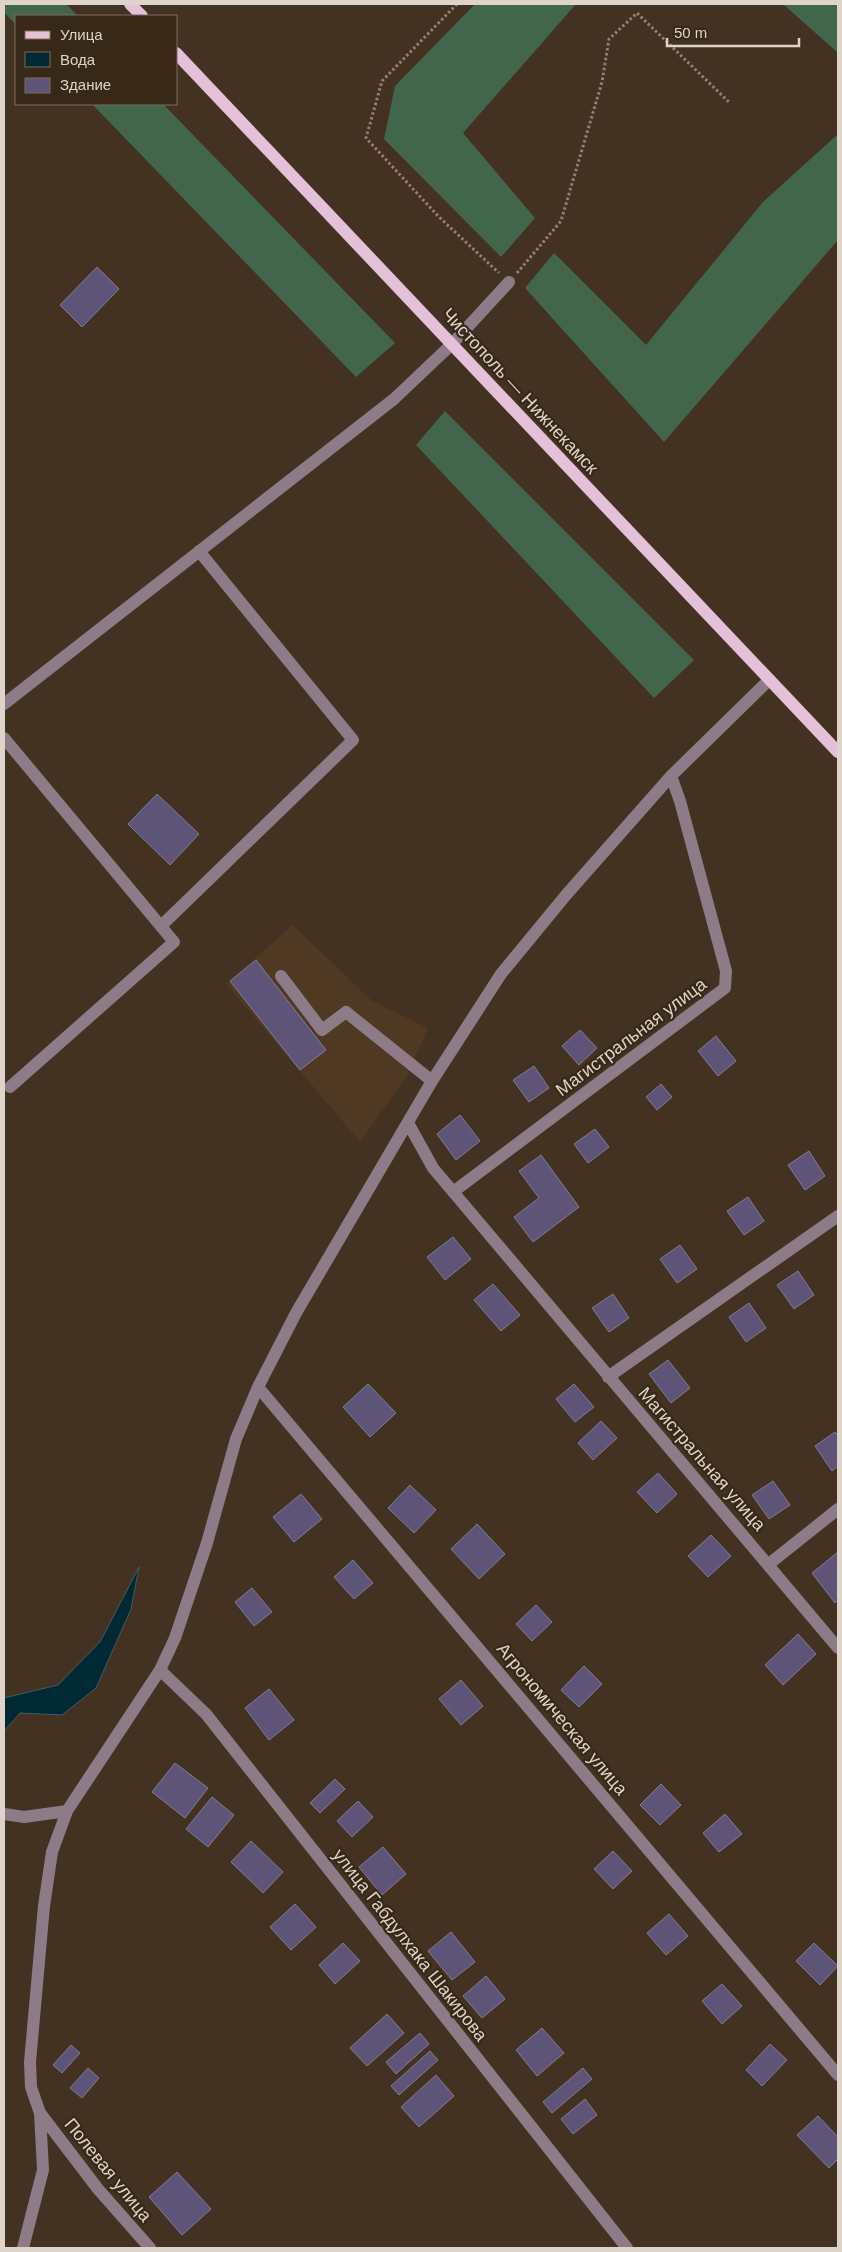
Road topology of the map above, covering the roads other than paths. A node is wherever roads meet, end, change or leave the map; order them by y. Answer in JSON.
{"nodes":[{"id":1,"x":130,"y":4,"type":"edge"},
{"id":2,"x":141,"y":15,"type":"edge"},
{"id":3,"x":178,"y":54,"type":"edge"},
{"id":4,"x":509,"y":282,"type":"road end"},
{"id":5,"x":452,"y":344,"type":"junction"},
{"id":6,"x":199,"y":550,"type":"junction"},
{"id":7,"x":769,"y":680,"type":"junction"},
{"id":8,"x":4,"y":704,"type":"edge"},
{"id":9,"x":4,"y":738,"type":"edge"},
{"id":10,"x":838,"y":752,"type":"edge"},
{"id":11,"x":671,"y":776,"type":"junction"},
{"id":12,"x":161,"y":926,"type":"junction"},
{"id":13,"x":281,"y":976,"type":"dead end"},
{"id":14,"x":432,"y":1081,"type":"junction"},
{"id":15,"x":10,"y":1087,"type":"dead end"},
{"id":16,"x":408,"y":1123,"type":"junction"},
{"id":17,"x":453,"y":1192,"type":"junction"},
{"id":18,"x":838,"y":1216,"type":"edge"},
{"id":19,"x":608,"y":1377,"type":"junction"},
{"id":20,"x":258,"y":1387,"type":"junction"},
{"id":21,"x":838,"y":1509,"type":"edge"},
{"id":22,"x":769,"y":1564,"type":"junction"},
{"id":23,"x":838,"y":1648,"type":"edge"},
{"id":24,"x":160,"y":1670,"type":"junction"},
{"id":25,"x":66,"y":1810,"type":"junction"},
{"id":26,"x":4,"y":1814,"type":"edge"},
{"id":27,"x":838,"y":2075,"type":"edge"},
{"id":28,"x":40,"y":2113,"type":"junction"},
{"id":29,"x":23,"y":2248,"type":"edge"},
{"id":30,"x":150,"y":2248,"type":"edge"},
{"id":31,"x":627,"y":2248,"type":"edge"}],
"edges":[{"from":1,"to":2,"type":"main road"},
{"from":3,"to":5,"type":"main road","name":"Чистополь — Нижнекамск"},
{"from":4,"to":5,"type":"street"},
{"from":5,"to":6,"type":"street"},
{"from":5,"to":7,"type":"main road","name":"Чистополь — Нижнекамск"},
{"from":6,"to":8,"type":"street"},
{"from":6,"to":12,"type":"street"},
{"from":7,"to":10,"type":"main road","name":"Чистополь — Нижнекамск"},
{"from":7,"to":11,"type":"street"},
{"from":9,"to":12,"type":"street"},
{"from":11,"to":14,"type":"street"},
{"from":11,"to":17,"type":"street","name":"Магистральная улица"},
{"from":12,"to":15,"type":"street"},
{"from":13,"to":14,"type":"street"},
{"from":14,"to":16,"type":"street"},
{"from":16,"to":17,"type":"street","name":"Магистральная улица"},
{"from":16,"to":20,"type":"street"},
{"from":17,"to":19,"type":"street","name":"Магистральная улица"},
{"from":18,"to":19,"type":"street"},
{"from":19,"to":22,"type":"street","name":"Магистральная улица"},
{"from":20,"to":24,"type":"street"},
{"from":20,"to":27,"type":"street","name":"Агрономическая улица"},
{"from":21,"to":22,"type":"street"},
{"from":22,"to":23,"type":"street","name":"Магистральная улица"},
{"from":24,"to":25,"type":"street"},
{"from":24,"to":31,"type":"street","name":"улица Габдулхака Шакирова"},
{"from":25,"to":26,"type":"street"},
{"from":25,"to":28,"type":"street"},
{"from":28,"to":29,"type":"street"},
{"from":28,"to":30,"type":"street","name":"Полевая улица"}]}
